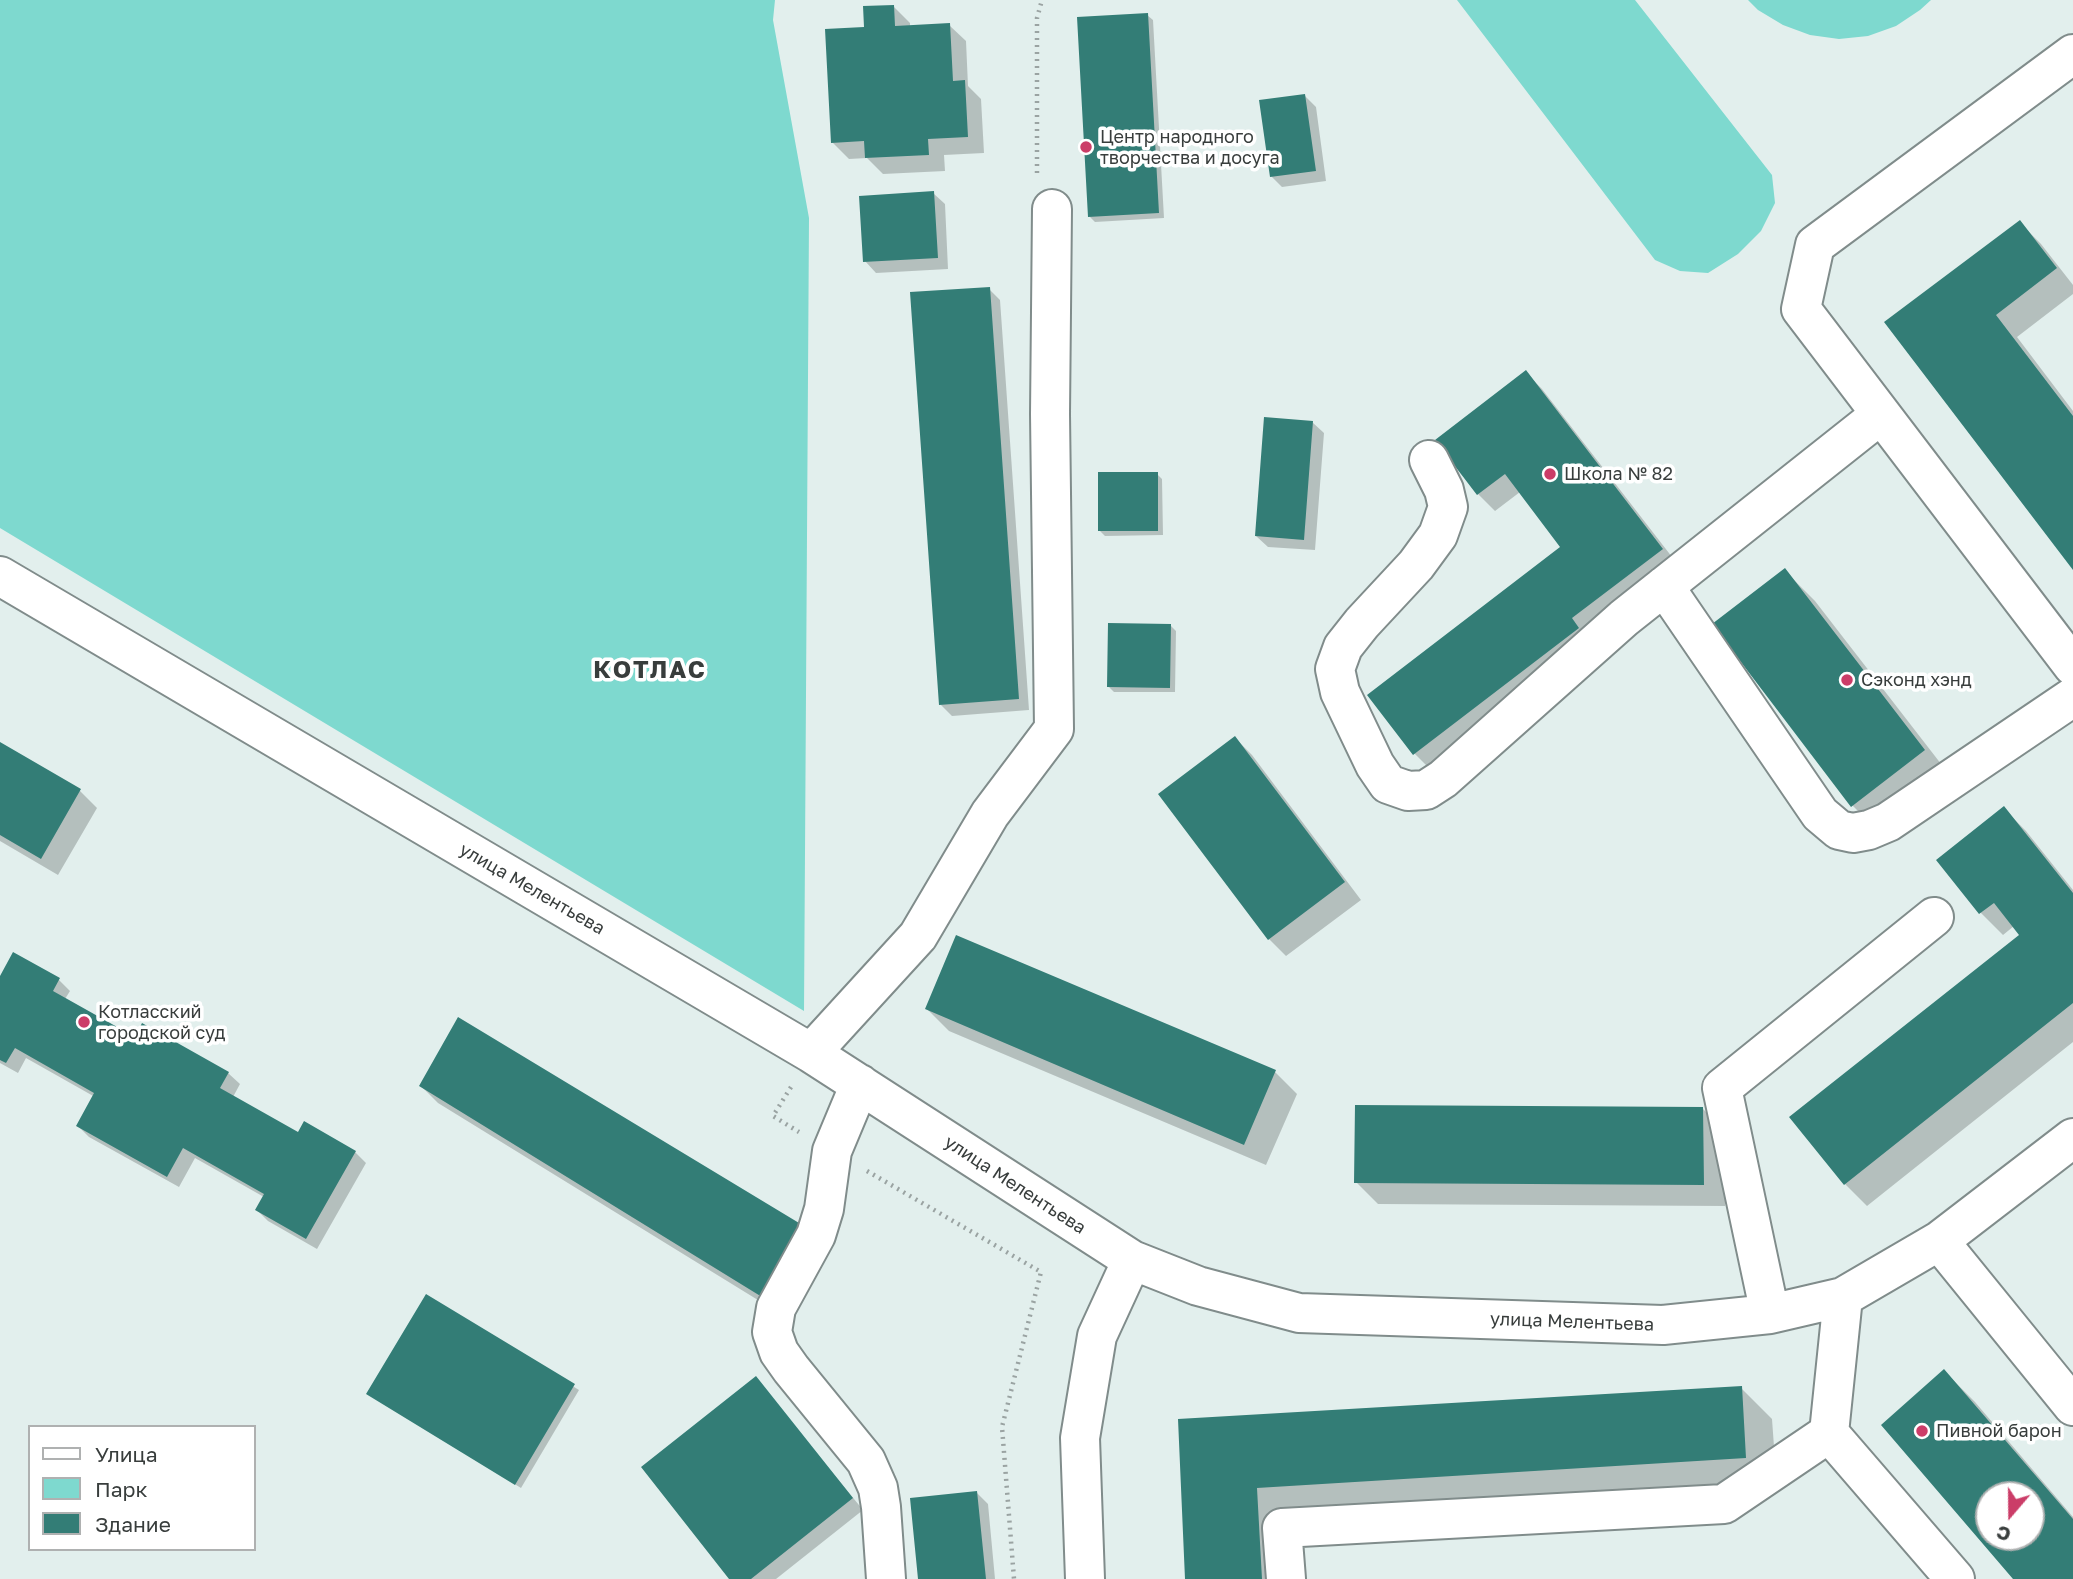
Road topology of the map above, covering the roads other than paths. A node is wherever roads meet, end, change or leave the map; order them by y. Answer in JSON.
{"nodes":[{"id":1,"x":2073,"y":54,"type":"edge"},
{"id":2,"x":1052,"y":209,"type":"dead end"},
{"id":3,"x":1881,"y":415,"type":"junction"},
{"id":4,"x":1429,"y":460,"type":"dead end"},
{"id":5,"x":0,"y":576,"type":"edge"},
{"id":6,"x":1664,"y":586,"type":"junction"},
{"id":7,"x":2073,"y":666,"type":"edge"},
{"id":8,"x":2073,"y":697,"type":"edge"},
{"id":9,"x":1934,"y":918,"type":"dead end"},
{"id":10,"x":811,"y":1053,"type":"junction"},
{"id":11,"x":860,"y":1084,"type":"junction"},
{"id":12,"x":2073,"y":1138,"type":"edge"},
{"id":13,"x":1939,"y":1241,"type":"junction"},
{"id":14,"x":1132,"y":1260,"type":"junction"},
{"id":15,"x":1843,"y":1297,"type":"junction"},
{"id":16,"x":1770,"y":1314,"type":"junction"},
{"id":17,"x":2073,"y":1404,"type":"edge"},
{"id":18,"x":1829,"y":1433,"type":"junction"},
{"id":19,"x":886,"y":1579,"type":"edge"},
{"id":20,"x":1085,"y":1579,"type":"edge"},
{"id":21,"x":1286,"y":1579,"type":"edge"},
{"id":22,"x":1955,"y":1579,"type":"edge"}],
"edges":[{"from":1,"to":3,"type":"street"},
{"from":2,"to":10,"type":"street"},
{"from":3,"to":6,"type":"street"},
{"from":3,"to":7,"type":"street"},
{"from":4,"to":6,"type":"street"},
{"from":5,"to":10,"type":"street","name":"улица Мелентьева"},
{"from":6,"to":8,"type":"street"},
{"from":9,"to":16,"type":"street"},
{"from":10,"to":11,"type":"street","name":"улица Мелентьева"},
{"from":11,"to":14,"type":"street","name":"улица Мелентьева"},
{"from":11,"to":19,"type":"street"},
{"from":12,"to":13,"type":"street","name":"улица Мелентьева"},
{"from":13,"to":15,"type":"street","name":"улица Мелентьева"},
{"from":13,"to":17,"type":"street"},
{"from":14,"to":16,"type":"street","name":"улица Мелентьева"},
{"from":14,"to":20,"type":"street"},
{"from":15,"to":16,"type":"street","name":"улица Мелентьева"},
{"from":15,"to":18,"type":"street"},
{"from":18,"to":21,"type":"street"},
{"from":18,"to":22,"type":"street"}]}
